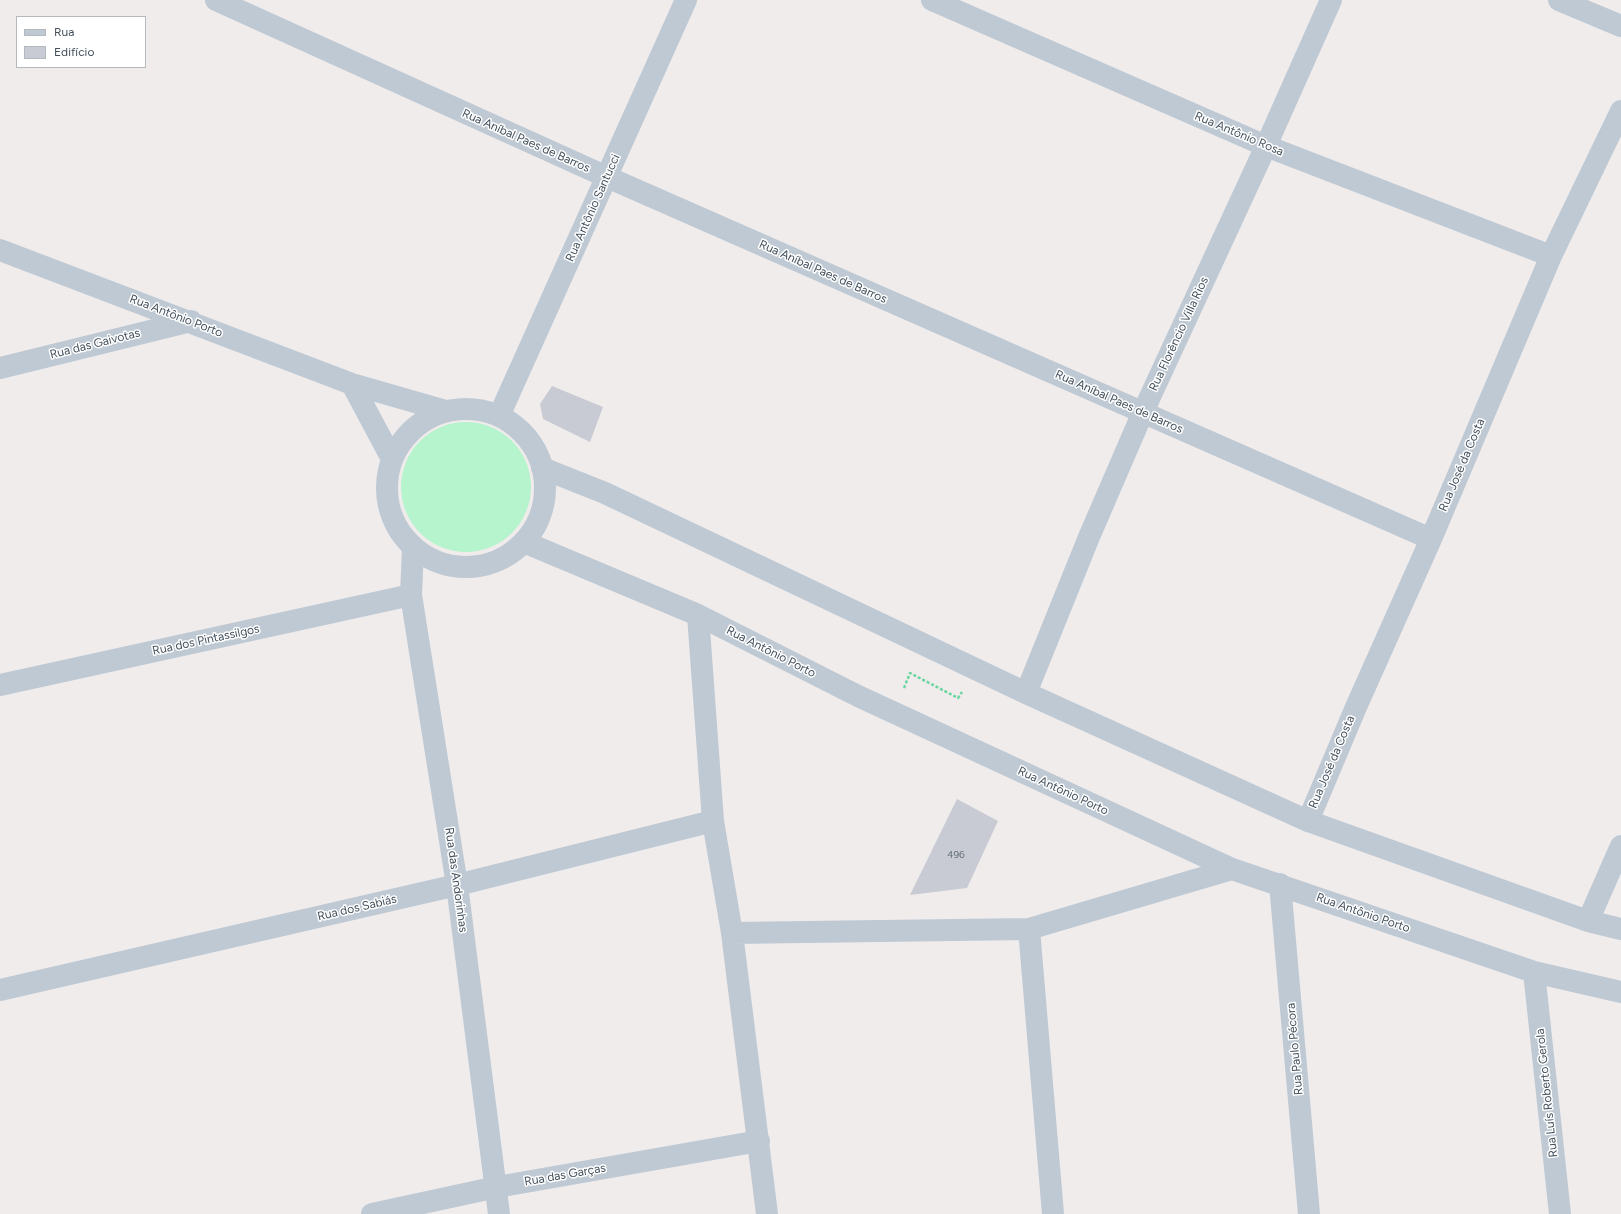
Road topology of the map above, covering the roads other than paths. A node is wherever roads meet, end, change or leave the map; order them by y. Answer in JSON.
{"nodes":[{"id":1,"x":216,"y":0,"type":"edge"},
{"id":2,"x":686,"y":0,"type":"edge"},
{"id":3,"x":932,"y":0,"type":"edge"},
{"id":4,"x":1331,"y":0,"type":"edge"},
{"id":5,"x":1560,"y":0,"type":"edge"},
{"id":6,"x":1621,"y":26,"type":"edge"},
{"id":7,"x":1621,"y":111,"type":"edge"},
{"id":8,"x":1266,"y":146,"type":"junction"},
{"id":9,"x":607,"y":177,"type":"junction"},
{"id":10,"x":0,"y":250,"type":"edge"},
{"id":11,"x":1551,"y":256,"type":"junction"},
{"id":12,"x":190,"y":321,"type":"junction"},
{"id":13,"x":0,"y":368,"type":"edge"},
{"id":14,"x":352,"y":384,"type":"junction"},
{"id":15,"x":446,"y":412,"type":"junction"},
{"id":16,"x":1143,"y":412,"type":"junction"},
{"id":17,"x":499,"y":416,"type":"junction"},
{"id":18,"x":392,"y":459,"type":"junction"},
{"id":19,"x":542,"y":468,"type":"junction"},
{"id":20,"x":1431,"y":539,"type":"junction"},
{"id":21,"x":524,"y":542,"type":"junction"},
{"id":22,"x":413,"y":547,"type":"junction"},
{"id":23,"x":411,"y":595,"type":"junction"},
{"id":24,"x":698,"y":615,"type":"junction"},
{"id":25,"x":0,"y":686,"type":"edge"},
{"id":26,"x":1026,"y":693,"type":"junction"},
{"id":27,"x":713,"y":821,"type":"junction"},
{"id":28,"x":1308,"y":821,"type":"junction"},
{"id":29,"x":1621,"y":846,"type":"edge"},
{"id":30,"x":1232,"y":869,"type":"junction"},
{"id":31,"x":1280,"y":884,"type":"junction"},
{"id":32,"x":457,"y":886,"type":"junction"},
{"id":33,"x":1588,"y":921,"type":"junction"},
{"id":34,"x":1029,"y":929,"type":"junction"},
{"id":35,"x":1621,"y":929,"type":"edge"},
{"id":36,"x":732,"y":933,"type":"junction"},
{"id":37,"x":1534,"y":972,"type":"junction"},
{"id":38,"x":0,"y":990,"type":"edge"},
{"id":39,"x":1621,"y":992,"type":"edge"},
{"id":40,"x":759,"y":1141,"type":"junction"},
{"id":41,"x":496,"y":1187,"type":"junction"},
{"id":42,"x":372,"y":1214,"type":"edge"},
{"id":43,"x":499,"y":1214,"type":"edge"},
{"id":44,"x":767,"y":1214,"type":"edge"},
{"id":45,"x":1053,"y":1214,"type":"edge"},
{"id":46,"x":1309,"y":1214,"type":"edge"},
{"id":47,"x":1560,"y":1214,"type":"edge"}],
"edges":[{"from":1,"to":9,"type":"street","name":"Rua Aníbal Paes de Barros"},
{"from":2,"to":9,"type":"street","name":"Rua Antônio Santucci"},
{"from":3,"to":8,"type":"street","name":"Rua Antônio Rosa"},
{"from":4,"to":8,"type":"street","name":"Rua Florêncio Villa Rios"},
{"from":5,"to":6,"type":"street"},
{"from":7,"to":11,"type":"street","name":"Rua José da Costa"},
{"from":8,"to":11,"type":"street","name":"Rua Antônio Rosa"},
{"from":8,"to":16,"type":"street","name":"Rua Florêncio Villa Rios"},
{"from":9,"to":16,"type":"street","name":"Rua Aníbal Paes de Barros"},
{"from":9,"to":17,"type":"street","name":"Rua Antônio Santucci"},
{"from":10,"to":12,"type":"street","name":"Rua Antônio Porto"},
{"from":11,"to":20,"type":"street","name":"Rua José da Costa"},
{"from":12,"to":13,"type":"street","name":"Rua das Gaivotas"},
{"from":12,"to":14,"type":"street","name":"Rua Antônio Porto"},
{"from":14,"to":15,"type":"street","name":"Rua Antônio Porto"},
{"from":14,"to":18,"type":"street"},
{"from":15,"to":17,"type":"street"},
{"from":15,"to":18,"type":"street"},
{"from":16,"to":20,"type":"street","name":"Rua Aníbal Paes de Barros"},
{"from":16,"to":26,"type":"street","name":"Rua Florêncio Villa Rios"},
{"from":17,"to":19,"type":"street"},
{"from":18,"to":22,"type":"street"},
{"from":19,"to":21,"type":"street"},
{"from":19,"to":26,"type":"street"},
{"from":20,"to":28,"type":"street","name":"Rua José da Costa"},
{"from":21,"to":22,"type":"street"},
{"from":21,"to":24,"type":"street","name":"Rua Antônio Porto"},
{"from":22,"to":23,"type":"street","name":"Rua das Andorinhas"},
{"from":23,"to":25,"type":"street","name":"Rua dos Pintassilgos"},
{"from":23,"to":32,"type":"street","name":"Rua das Andorinhas"},
{"from":24,"to":27,"type":"street"},
{"from":24,"to":30,"type":"street","name":"Rua Antônio Porto"},
{"from":26,"to":28,"type":"street"},
{"from":27,"to":32,"type":"street","name":"Rua dos Sabiás"},
{"from":27,"to":36,"type":"street"},
{"from":28,"to":33,"type":"street"},
{"from":29,"to":33,"type":"street"},
{"from":30,"to":31,"type":"street","name":"Rua Antônio Porto"},
{"from":30,"to":34,"type":"street"},
{"from":31,"to":37,"type":"street","name":"Rua Antônio Porto"},
{"from":31,"to":46,"type":"street","name":"Rua Paulo Pécora"},
{"from":32,"to":38,"type":"street","name":"Rua dos Sabiás"},
{"from":32,"to":41,"type":"street","name":"Rua das Andorinhas"},
{"from":33,"to":35,"type":"street"},
{"from":34,"to":36,"type":"street"},
{"from":34,"to":45,"type":"street"},
{"from":36,"to":40,"type":"street"},
{"from":37,"to":39,"type":"street","name":"Rua Antônio Porto"},
{"from":37,"to":47,"type":"street","name":"Rua Luís Roberto Gerola"},
{"from":40,"to":41,"type":"street","name":"Rua das Garças"},
{"from":40,"to":44,"type":"street"},
{"from":41,"to":42,"type":"street","name":"Rua das Garças"},
{"from":41,"to":43,"type":"street","name":"Rua das Andorinhas"}]}
